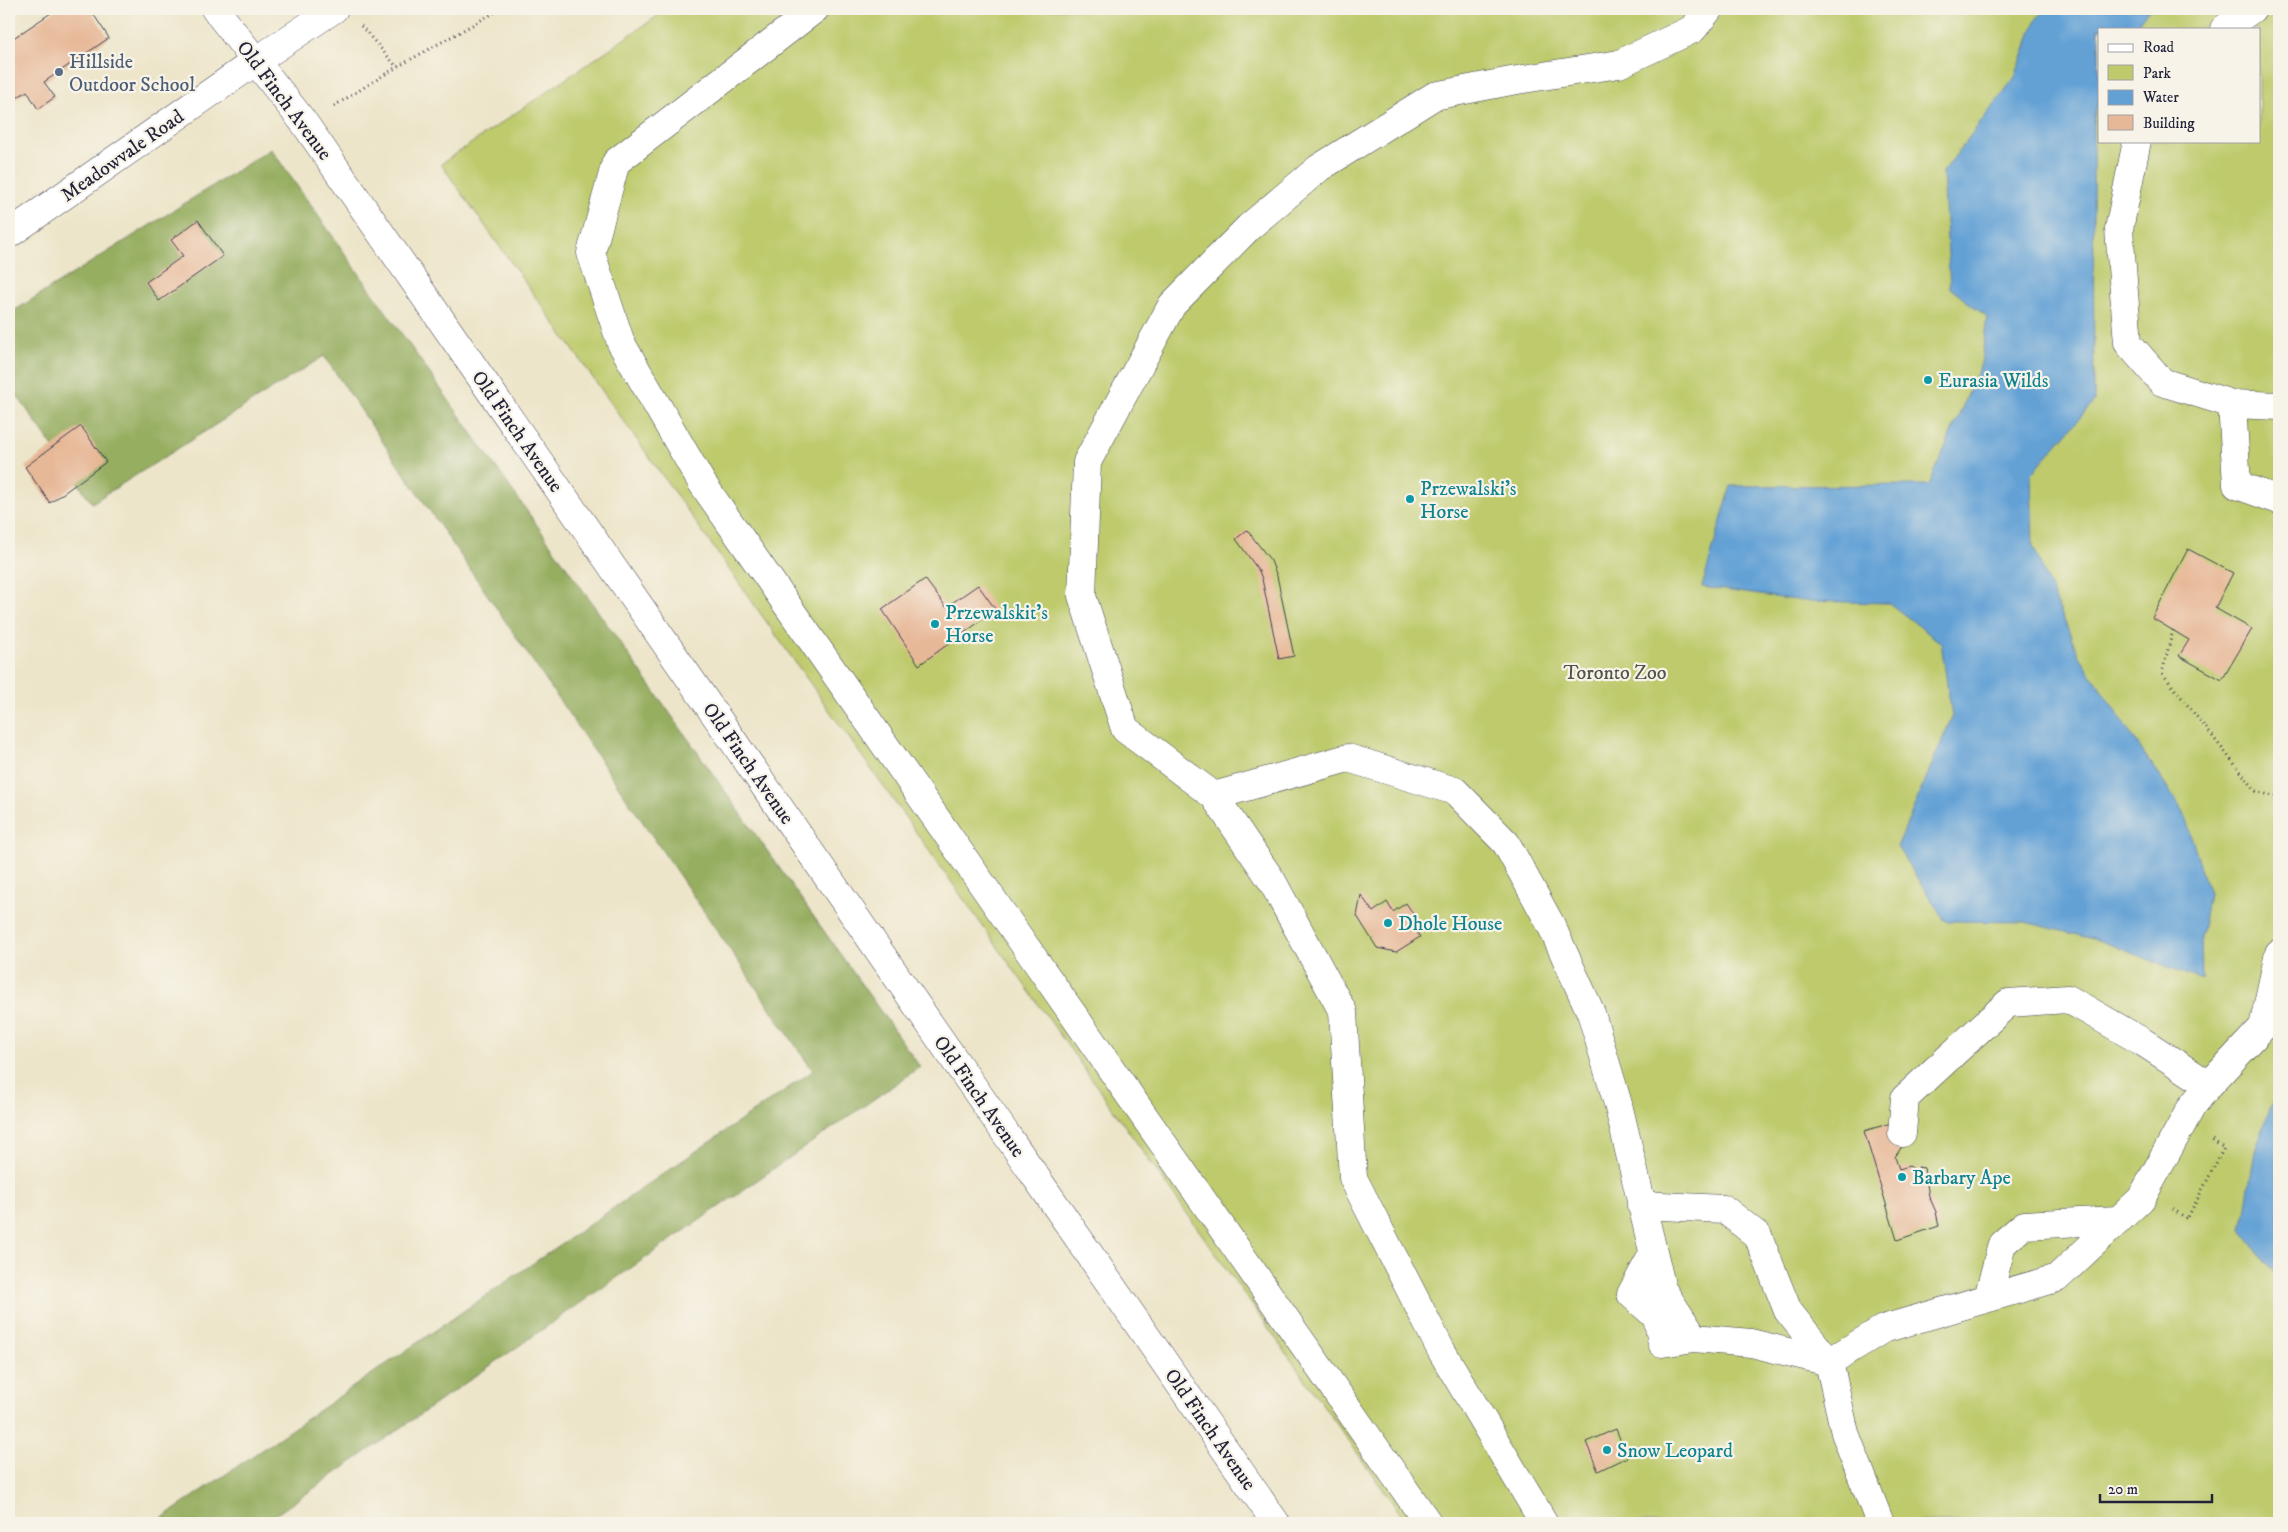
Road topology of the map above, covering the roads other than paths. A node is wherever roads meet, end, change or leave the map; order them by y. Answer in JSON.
{"nodes":[{"id":1,"x":215,"y":9,"type":"edge"},
{"id":2,"x":334,"y":9,"type":"edge"},
{"id":3,"x":815,"y":9,"type":"edge"},
{"id":4,"x":1709,"y":9,"type":"edge"},
{"id":5,"x":2252,"y":9,"type":"edge"},
{"id":6,"x":2225,"y":28,"type":"edge"},
{"id":7,"x":256,"y":61,"type":"junction"},
{"id":8,"x":2137,"y":142,"type":"edge"},
{"id":9,"x":9,"y":234,"type":"edge"},
{"id":10,"x":2232,"y":404,"type":"junction"},
{"id":11,"x":2279,"y":406,"type":"edge"},
{"id":12,"x":2279,"y":500,"type":"edge"},
{"id":13,"x":1214,"y":796,"type":"junction"},
{"id":14,"x":2279,"y":953,"type":"edge"},
{"id":15,"x":2271,"y":1027,"type":"edge"},
{"id":16,"x":2209,"y":1085,"type":"junction"},
{"id":17,"x":1902,"y":1134,"type":"dead end"},
{"id":18,"x":1641,"y":1205,"type":"junction"},
{"id":19,"x":2118,"y":1220,"type":"junction"},
{"id":20,"x":1988,"y":1298,"type":"junction"},
{"id":21,"x":1829,"y":1362,"type":"junction"},
{"id":22,"x":1276,"y":1523,"type":"edge"},
{"id":23,"x":1428,"y":1523,"type":"edge"},
{"id":24,"x":1544,"y":1523,"type":"edge"},
{"id":25,"x":1880,"y":1523,"type":"edge"}],
"edges":[{"from":1,"to":7,"type":"street","name":"Old Finch Avenue"},
{"from":2,"to":7,"type":"street","name":"Meadowvale Road"},
{"from":3,"to":23,"type":"street"},
{"from":4,"to":13,"type":"street"},
{"from":5,"to":6,"type":"street"},
{"from":7,"to":9,"type":"street","name":"Meadowvale Road"},
{"from":7,"to":22,"type":"street","name":"Old Finch Avenue"},
{"from":8,"to":10,"type":"street"},
{"from":10,"to":11,"type":"street"},
{"from":10,"to":12,"type":"street"},
{"from":13,"to":18,"type":"street"},
{"from":13,"to":24,"type":"street"},
{"from":14,"to":15,"type":"street"},
{"from":15,"to":16,"type":"street"},
{"from":16,"to":17,"type":"street"},
{"from":16,"to":19,"type":"street"},
{"from":18,"to":21,"type":"street"},
{"from":18,"to":21,"type":"street"},
{"from":19,"to":20,"type":"street"},
{"from":19,"to":20,"type":"street"},
{"from":20,"to":21,"type":"street"},
{"from":21,"to":25,"type":"street"}]}
